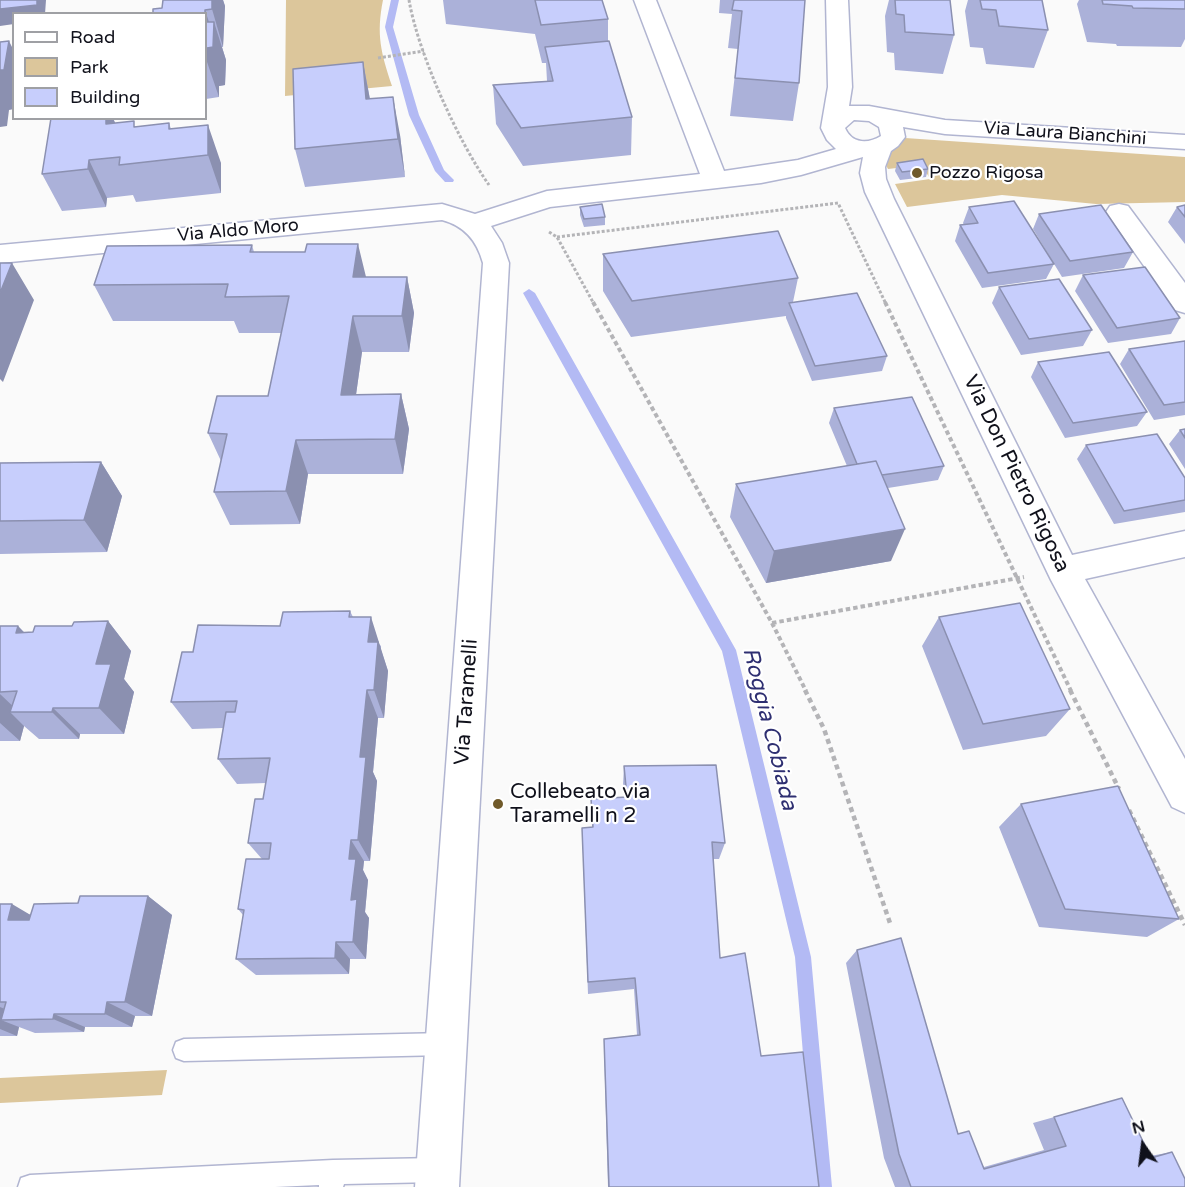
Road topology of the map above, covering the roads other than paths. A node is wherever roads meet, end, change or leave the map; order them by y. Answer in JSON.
{"nodes":[{"id":1,"x":645,"y":0,"type":"edge"},
{"id":2,"x":837,"y":0,"type":"edge"},
{"id":3,"x":840,"y":87,"type":"junction"},
{"id":4,"x":872,"y":114,"type":"junction"},
{"id":5,"x":945,"y":127,"type":"junction"},
{"id":6,"x":834,"y":128,"type":"junction"},
{"id":7,"x":1185,"y":142,"type":"edge"},
{"id":8,"x":879,"y":144,"type":"junction"},
{"id":9,"x":820,"y":160,"type":"junction"},
{"id":10,"x":715,"y":180,"type":"junction"},
{"id":11,"x":1119,"y":212,"type":"dead end"},
{"id":12,"x":474,"y":223,"type":"junction"},
{"id":13,"x":0,"y":254,"type":"edge"},
{"id":14,"x":1185,"y":303,"type":"edge"},
{"id":15,"x":1185,"y":544,"type":"edge"},
{"id":16,"x":1063,"y":570,"type":"junction"},
{"id":17,"x":1185,"y":795,"type":"edge"},
{"id":18,"x":445,"y":1044,"type":"junction"},
{"id":19,"x":184,"y":1050,"type":"dead end"},
{"id":20,"x":437,"y":1178,"type":"edge"},
{"id":21,"x":332,"y":1180,"type":"edge"},
{"id":22,"x":30,"y":1187,"type":"edge"}],
"edges":[{"from":1,"to":10,"type":"street"},
{"from":2,"to":3,"type":"street"},
{"from":3,"to":4,"type":"street"},
{"from":3,"to":6,"type":"street"},
{"from":4,"to":5,"type":"street","name":"Via Laura Bianchini"},
{"from":4,"to":6,"type":"street"},
{"from":4,"to":8,"type":"street"},
{"from":5,"to":7,"type":"street","name":"Via Laura Bianchini"},
{"from":5,"to":8,"type":"street","name":"Via Laura Bianchini"},
{"from":6,"to":8,"type":"street"},
{"from":6,"to":9,"type":"street"},
{"from":8,"to":9,"type":"street"},
{"from":8,"to":16,"type":"street","name":"Via Don Pietro Rigosa"},
{"from":9,"to":10,"type":"street"},
{"from":10,"to":12,"type":"street"},
{"from":11,"to":14,"type":"street"},
{"from":12,"to":13,"type":"street","name":"Via Aldo Moro"},
{"from":12,"to":18,"type":"street","name":"Via Taramelli"},
{"from":15,"to":16,"type":"street"},
{"from":16,"to":17,"type":"street","name":"Via Don Pietro Rigosa"},
{"from":18,"to":19,"type":"lane"},
{"from":18,"to":20,"type":"street","name":"Via Taramelli"},
{"from":20,"to":21,"type":"lane"},
{"from":21,"to":22,"type":"lane"}]}
